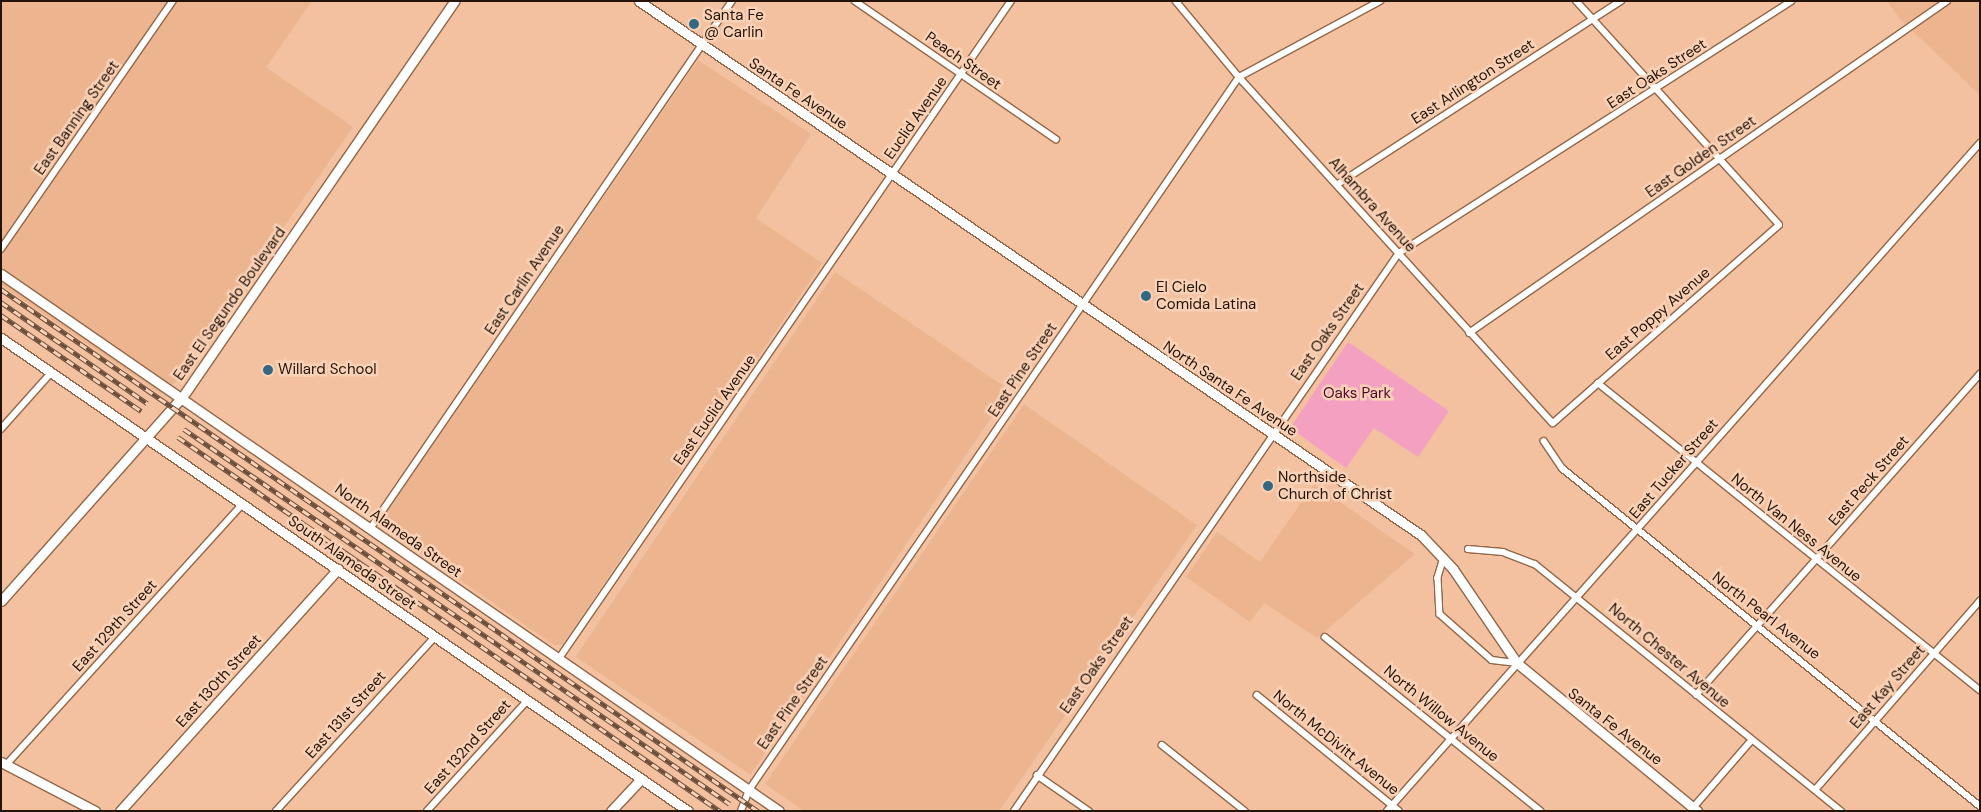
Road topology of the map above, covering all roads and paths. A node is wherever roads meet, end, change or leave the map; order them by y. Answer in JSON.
{"nodes":[{"id":1,"x":173,"y":1,"type":"edge"},
{"id":2,"x":454,"y":1,"type":"edge"},
{"id":3,"x":639,"y":1,"type":"edge"},
{"id":4,"x":732,"y":1,"type":"edge"},
{"id":5,"x":855,"y":1,"type":"edge"},
{"id":6,"x":1011,"y":1,"type":"edge"},
{"id":7,"x":1176,"y":1,"type":"edge"},
{"id":8,"x":1380,"y":1,"type":"edge"},
{"id":9,"x":1576,"y":1,"type":"edge"},
{"id":10,"x":1621,"y":1,"type":"edge"},
{"id":11,"x":1792,"y":1,"type":"edge"},
{"id":12,"x":1946,"y":1,"type":"edge"},
{"id":13,"x":1592,"y":20,"type":"junction"},
{"id":14,"x":702,"y":44,"type":"junction"},
{"id":15,"x":961,"y":75,"type":"junction"},
{"id":16,"x":1239,"y":77,"type":"junction"},
{"id":17,"x":1655,"y":91,"type":"junction"},
{"id":18,"x":1056,"y":139,"type":"dead end"},
{"id":19,"x":1980,"y":144,"type":"edge"},
{"id":20,"x":1719,"y":159,"type":"junction"},
{"id":21,"x":892,"y":175,"type":"junction"},
{"id":22,"x":1338,"y":184,"type":"junction"},
{"id":23,"x":1,"y":249,"type":"edge"},
{"id":24,"x":1399,"y":253,"type":"junction"},
{"id":25,"x":1,"y":274,"type":"edge"},
{"id":26,"x":1082,"y":304,"type":"junction"},
{"id":27,"x":1470,"y":333,"type":"junction"},
{"id":28,"x":1,"y":338,"type":"edge"},
{"id":29,"x":51,"y":373,"type":"junction"},
{"id":30,"x":1980,"y":374,"type":"edge"},
{"id":31,"x":1598,"y":383,"type":"junction"},
{"id":32,"x":183,"y":396,"type":"junction"},
{"id":33,"x":1553,"y":423,"type":"joint"},
{"id":34,"x":1,"y":429,"type":"edge"},
{"id":35,"x":1272,"y":435,"type":"junction"},
{"id":36,"x":148,"y":438,"type":"junction"},
{"id":37,"x":1544,"y":441,"type":"dead end"},
{"id":38,"x":1696,"y":463,"type":"junction"},
{"id":39,"x":243,"y":504,"type":"junction"},
{"id":40,"x":370,"y":529,"type":"junction"},
{"id":41,"x":1638,"y":530,"type":"junction"},
{"id":42,"x":1468,"y":549,"type":"dead end"},
{"id":43,"x":1444,"y":558,"type":"junction"},
{"id":44,"x":1815,"y":560,"type":"junction"},
{"id":45,"x":338,"y":569,"type":"junction"},
{"id":46,"x":1577,"y":596,"type":"junction"},
{"id":47,"x":1,"y":601,"type":"edge"},
{"id":48,"x":1980,"y":601,"type":"edge"},
{"id":49,"x":1757,"y":625,"type":"junction"},
{"id":50,"x":435,"y":637,"type":"junction"},
{"id":51,"x":1325,"y":637,"type":"dead end"},
{"id":52,"x":1934,"y":653,"type":"junction"},
{"id":53,"x":558,"y":660,"type":"junction"},
{"id":54,"x":1517,"y":663,"type":"junction"},
{"id":55,"x":1980,"y":690,"type":"edge"},
{"id":56,"x":1257,"y":695,"type":"dead end"},
{"id":57,"x":1696,"y":695,"type":"junction"},
{"id":58,"x":528,"y":700,"type":"junction"},
{"id":59,"x":1876,"y":719,"type":"junction"},
{"id":60,"x":1452,"y":738,"type":"junction"},
{"id":61,"x":1751,"y":741,"type":"junction"},
{"id":62,"x":1162,"y":745,"type":"dead end"},
{"id":63,"x":4,"y":764,"type":"edge"},
{"id":64,"x":1037,"y":775,"type":"junction"},
{"id":65,"x":640,"y":780,"type":"junction"},
{"id":66,"x":749,"y":790,"type":"junction"},
{"id":67,"x":1815,"y":790,"type":"junction"},
{"id":68,"x":1392,"y":805,"type":"junction"},
{"id":69,"x":1980,"y":806,"type":"edge"},
{"id":70,"x":1694,"y":810,"type":"edge"},
{"id":71,"x":95,"y":811,"type":"edge"},
{"id":72,"x":120,"y":811,"type":"edge"},
{"id":73,"x":276,"y":811,"type":"edge"},
{"id":74,"x":427,"y":811,"type":"edge"},
{"id":75,"x":611,"y":811,"type":"edge"},
{"id":76,"x":688,"y":811,"type":"edge"},
{"id":77,"x":741,"y":811,"type":"edge"},
{"id":78,"x":779,"y":811,"type":"edge"},
{"id":79,"x":1014,"y":811,"type":"edge"},
{"id":80,"x":1089,"y":811,"type":"edge"},
{"id":81,"x":1245,"y":811,"type":"edge"},
{"id":82,"x":1387,"y":811,"type":"edge"},
{"id":83,"x":1399,"y":811,"type":"edge"},
{"id":84,"x":1541,"y":811,"type":"edge"},
{"id":85,"x":1841,"y":811,"type":"edge"}],
"edges":[{"from":1,"to":23,"type":"street","name":"East Banning Street"},
{"from":2,"to":32,"type":"main road","name":"East El Segundo Boulevard"},
{"from":3,"to":14,"type":"main road","name":"Santa Fe Avenue"},
{"from":4,"to":14,"type":"street","name":"East Carlin Avenue"},
{"from":5,"to":15,"type":"street","name":"Peach Street"},
{"from":6,"to":15,"type":"street","name":"Euclid Avenue"},
{"from":7,"to":16,"type":"street","name":"Alhambra Avenue"},
{"from":8,"to":16,"type":"street","name":"East Pine Street"},
{"from":9,"to":13,"type":"street"},
{"from":10,"to":13,"type":"street","name":"East Arlington Street"},
{"from":11,"to":17,"type":"street","name":"East Oaks Street"},
{"from":12,"to":20,"type":"street","name":"East Golden Street"},
{"from":13,"to":17,"type":"street"},
{"from":13,"to":22,"type":"street","name":"East Arlington Street"},
{"from":14,"to":21,"type":"main road","name":"Santa Fe Avenue"},
{"from":14,"to":40,"type":"street","name":"East Carlin Avenue"},
{"from":15,"to":18,"type":"street","name":"Peach Street"},
{"from":15,"to":21,"type":"street","name":"Euclid Avenue"},
{"from":16,"to":22,"type":"street","name":"Alhambra Avenue"},
{"from":16,"to":26,"type":"street","name":"East Pine Street"},
{"from":17,"to":20,"type":"street"},
{"from":17,"to":24,"type":"street","name":"East Oaks Street"},
{"from":19,"to":38,"type":"street","name":"East Tucker Street"},
{"from":20,"to":27,"type":"street","name":"East Golden Street"},
{"from":20,"to":31,"type":"street","name":"East Poppy Avenue"},
{"from":21,"to":26,"type":"main road","name":"North Santa Fe Avenue"},
{"from":21,"to":53,"type":"street","name":"East Euclid Avenue"},
{"from":22,"to":24,"type":"street","name":"Alhambra Avenue"},
{"from":24,"to":27,"type":"street","name":"Alhambra Avenue"},
{"from":24,"to":35,"type":"street","name":"East Oaks Street"},
{"from":25,"to":32,"type":"main road","name":"North Alameda Street"},
{"from":26,"to":35,"type":"main road","name":"North Santa Fe Avenue"},
{"from":26,"to":66,"type":"street","name":"East Pine Street"},
{"from":27,"to":33,"type":"street","name":"Alhambra Avenue"},
{"from":28,"to":29,"type":"main road","name":"South Alameda Street"},
{"from":29,"to":34,"type":"street"},
{"from":29,"to":36,"type":"main road","name":"South Alameda Street"},
{"from":30,"to":44,"type":"street","name":"East Peck Street"},
{"from":31,"to":33,"type":"street","name":"East Poppy Avenue"},
{"from":31,"to":38,"type":"street","name":"North Van Ness Avenue"},
{"from":32,"to":36,"type":"main road","name":"East El Segundo Boulevard"},
{"from":32,"to":40,"type":"main road","name":"North Alameda Street"},
{"from":35,"to":43,"type":"main road","name":"North Santa Fe Avenue"},
{"from":35,"to":64,"type":"street","name":"East Oaks Street"},
{"from":36,"to":39,"type":"main road","name":"South Alameda Street"},
{"from":36,"to":47,"type":"main road","name":"East El Segundo Boulevard"},
{"from":37,"to":41,"type":"street","name":"North Pearl Avenue"},
{"from":38,"to":41,"type":"street","name":"East Tucker Street"},
{"from":38,"to":44,"type":"street","name":"North Van Ness Avenue"},
{"from":39,"to":45,"type":"main road","name":"South Alameda Street"},
{"from":39,"to":63,"type":"street","name":"East 129th Street"},
{"from":40,"to":53,"type":"main road","name":"North Alameda Street"},
{"from":41,"to":46,"type":"street","name":"East Tucker Street"},
{"from":41,"to":49,"type":"street","name":"North Pearl Avenue"},
{"from":42,"to":46,"type":"street","name":"North Chester Avenue"},
{"from":43,"to":54,"type":"main road","name":"North Santa Fe Avenue"},
{"from":43,"to":54,"type":"street"},
{"from":44,"to":49,"type":"street","name":"East Peck Street"},
{"from":44,"to":52,"type":"street","name":"North Van Ness Avenue"},
{"from":45,"to":50,"type":"main road","name":"South Alameda Street"},
{"from":45,"to":72,"type":"main road","name":"East 130th Street"},
{"from":46,"to":54,"type":"street","name":"East Tucker Street"},
{"from":46,"to":57,"type":"street","name":"North Chester Avenue"},
{"from":48,"to":52,"type":"street","name":"East Kay Street"},
{"from":49,"to":57,"type":"street","name":"East Peck Street"},
{"from":49,"to":59,"type":"street","name":"North Pearl Avenue"},
{"from":50,"to":58,"type":"main road","name":"South Alameda Street"},
{"from":50,"to":73,"type":"street","name":"East 131st Street"},
{"from":51,"to":60,"type":"street","name":"North Willow Avenue"},
{"from":52,"to":55,"type":"street","name":"North Van Ness Avenue"},
{"from":52,"to":59,"type":"street","name":"East Kay Street"},
{"from":53,"to":66,"type":"main road","name":"North Alameda Street"},
{"from":54,"to":60,"type":"street","name":"East Tucker Street"},
{"from":54,"to":70,"type":"main road","name":"Santa Fe Avenue"},
{"from":56,"to":68,"type":"street","name":"North McDivitt Avenue"},
{"from":57,"to":61,"type":"street","name":"North Chester Avenue"},
{"from":58,"to":65,"type":"main road","name":"South Alameda Street"},
{"from":58,"to":74,"type":"street","name":"East 132nd Street"},
{"from":59,"to":67,"type":"street","name":"East Kay Street"},
{"from":59,"to":69,"type":"street","name":"North Pearl Avenue"},
{"from":60,"to":68,"type":"street","name":"East Tucker Street"},
{"from":60,"to":84,"type":"street","name":"North Willow Avenue"},
{"from":61,"to":67,"type":"street","name":"North Chester Avenue"},
{"from":61,"to":70,"type":"street"},
{"from":62,"to":81,"type":"street"},
{"from":63,"to":71,"type":"main road"},
{"from":64,"to":79,"type":"street","name":"East Oaks Street"},
{"from":64,"to":80,"type":"street"},
{"from":65,"to":75,"type":"main road"},
{"from":65,"to":76,"type":"main road","name":"South Alameda Street"},
{"from":66,"to":77,"type":"street","name":"East Pine Street"},
{"from":66,"to":78,"type":"main road","name":"North Alameda Street"},
{"from":67,"to":85,"type":"street","name":"North Chester Avenue"},
{"from":68,"to":82,"type":"street","name":"East Tucker Street"},
{"from":68,"to":83,"type":"street","name":"North McDivitt Avenue"}]}
